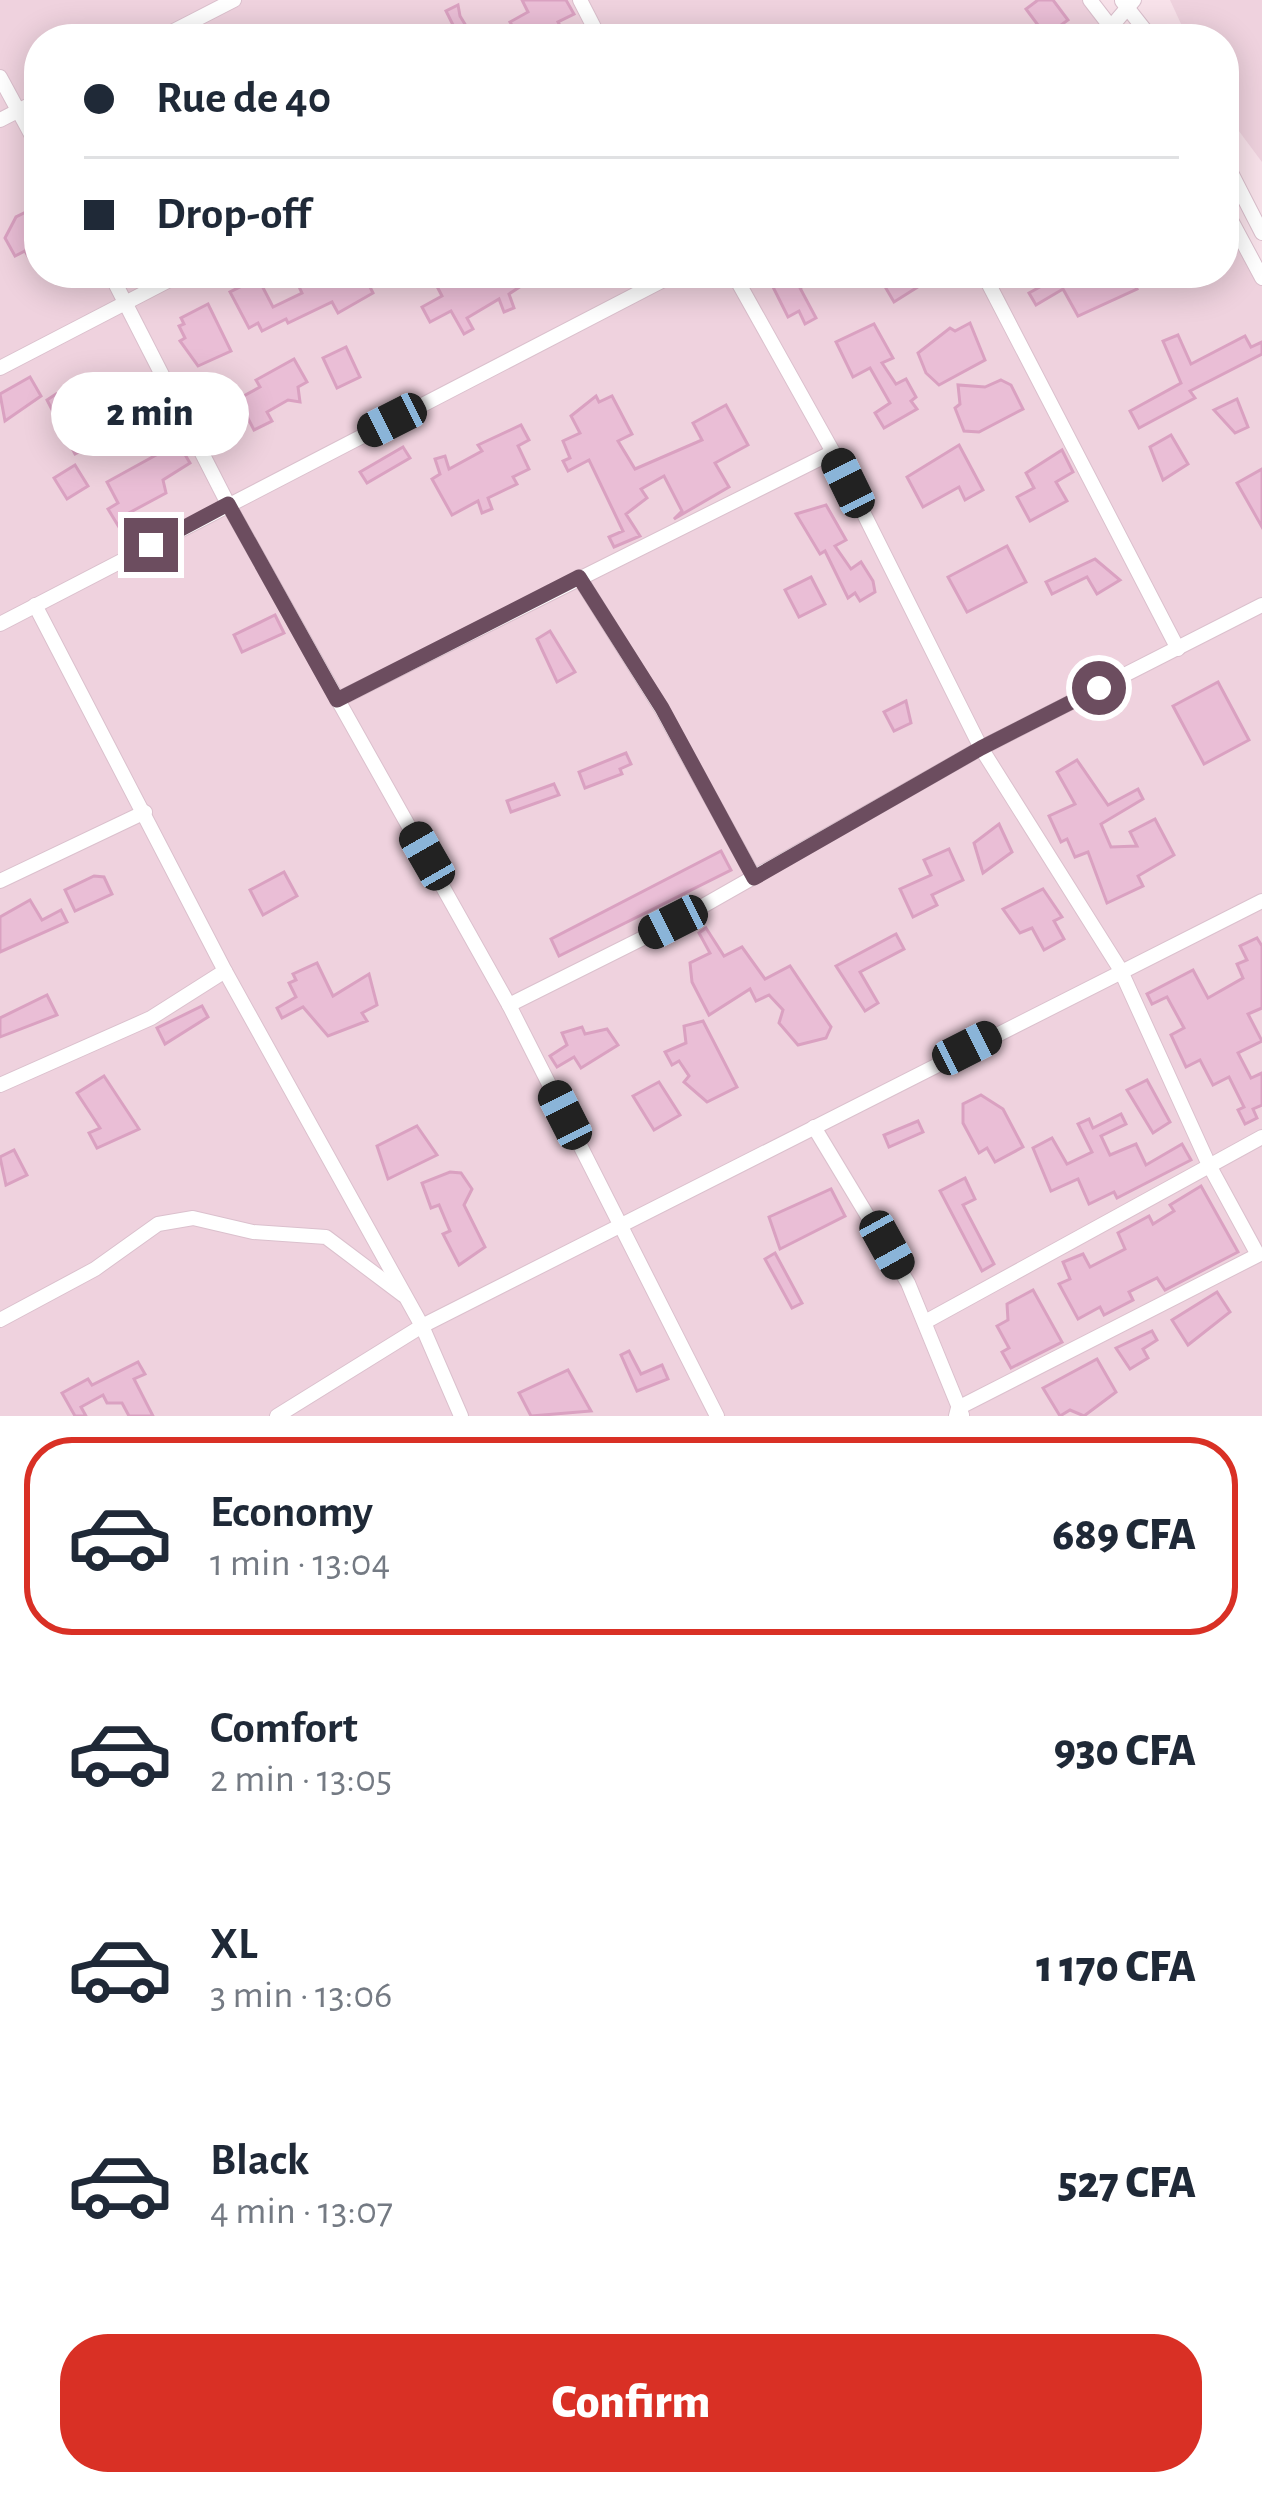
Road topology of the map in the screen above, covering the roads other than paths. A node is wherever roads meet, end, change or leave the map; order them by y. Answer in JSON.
{"nodes":[{"id":1,"x":234,"y":0,"type":"edge"},
{"id":2,"x":1090,"y":0,"type":"edge"},
{"id":3,"x":187,"y":24,"type":"edge"},
{"id":4,"x":1108,"y":24,"type":"edge"},
{"id":5,"x":0,"y":76,"type":"edge"},
{"id":6,"x":24,"y":108,"type":"edge"},
{"id":7,"x":18,"y":111,"type":"junction"},
{"id":8,"x":0,"y":120,"type":"edge"},
{"id":9,"x":24,"y":122,"type":"edge"},
{"id":10,"x":1239,"y":181,"type":"edge"},
{"id":11,"x":1256,"y":206,"type":"edge"},
{"id":12,"x":1262,"y":233,"type":"edge"},
{"id":13,"x":1239,"y":235,"type":"edge"},
{"id":14,"x":1262,"y":278,"type":"edge"},
{"id":15,"x":118,"y":288,"type":"edge"},
{"id":16,"x":154,"y":288,"type":"edge"},
{"id":17,"x":647,"y":288,"type":"edge"},
{"id":18,"x":741,"y":288,"type":"edge"},
{"id":19,"x":991,"y":288,"type":"edge"},
{"id":20,"x":127,"y":303,"type":"junction"},
{"id":21,"x":0,"y":368,"type":"edge"},
{"id":22,"x":833,"y":452,"type":"junction"},
{"id":23,"x":228,"y":504,"type":"junction"},
{"id":24,"x":579,"y":577,"type":"junction"},
{"id":25,"x":35,"y":605,"type":"junction"},
{"id":26,"x":1262,"y":605,"type":"edge"},
{"id":27,"x":0,"y":624,"type":"edge"},
{"id":28,"x":1178,"y":649,"type":"junction"},
{"id":29,"x":337,"y":700,"type":"junction"},
{"id":30,"x":981,"y":748,"type":"junction"},
{"id":31,"x":145,"y":812,"type":"junction"},
{"id":32,"x":754,"y":878,"type":"junction"},
{"id":33,"x":0,"y":881,"type":"edge"},
{"id":34,"x":1262,"y":901,"type":"edge"},
{"id":35,"x":1120,"y":969,"type":"junction"},
{"id":36,"x":225,"y":971,"type":"junction"},
{"id":37,"x":509,"y":1005,"type":"junction"},
{"id":38,"x":0,"y":1085,"type":"edge"},
{"id":39,"x":814,"y":1127,"type":"junction"},
{"id":40,"x":1262,"y":1137,"type":"edge"},
{"id":41,"x":1208,"y":1165,"type":"junction"},
{"id":42,"x":621,"y":1226,"type":"junction"},
{"id":43,"x":1260,"y":1259,"type":"edge"},
{"id":44,"x":407,"y":1298,"type":"junction"},
{"id":45,"x":0,"y":1320,"type":"edge"},
{"id":46,"x":925,"y":1322,"type":"junction"},
{"id":47,"x":422,"y":1326,"type":"junction"},
{"id":48,"x":959,"y":1413,"type":"edge"},
{"id":49,"x":277,"y":1416,"type":"edge"},
{"id":50,"x":461,"y":1416,"type":"edge"},
{"id":51,"x":717,"y":1416,"type":"edge"}],
"edges":[{"from":1,"to":3,"type":"street"},
{"from":2,"to":4,"type":"street"},
{"from":5,"to":7,"type":"street"},
{"from":6,"to":7,"type":"street"},
{"from":7,"to":8,"type":"street"},
{"from":7,"to":9,"type":"street"},
{"from":10,"to":11,"type":"street"},
{"from":11,"to":12,"type":"street"},
{"from":13,"to":14,"type":"street"},
{"from":15,"to":20,"type":"street"},
{"from":16,"to":20,"type":"street"},
{"from":17,"to":23,"type":"street"},
{"from":18,"to":22,"type":"street"},
{"from":19,"to":28,"type":"street"},
{"from":20,"to":21,"type":"street"},
{"from":20,"to":23,"type":"street"},
{"from":22,"to":24,"type":"street"},
{"from":22,"to":30,"type":"street"},
{"from":23,"to":25,"type":"street"},
{"from":23,"to":29,"type":"street"},
{"from":24,"to":29,"type":"street"},
{"from":24,"to":32,"type":"street"},
{"from":25,"to":27,"type":"street"},
{"from":25,"to":31,"type":"street"},
{"from":26,"to":28,"type":"street"},
{"from":28,"to":30,"type":"street"},
{"from":29,"to":37,"type":"street"},
{"from":30,"to":32,"type":"street"},
{"from":30,"to":35,"type":"street"},
{"from":31,"to":33,"type":"street"},
{"from":31,"to":36,"type":"street"},
{"from":32,"to":37,"type":"street"},
{"from":34,"to":35,"type":"street"},
{"from":35,"to":39,"type":"street"},
{"from":35,"to":41,"type":"street"},
{"from":36,"to":38,"type":"street"},
{"from":36,"to":44,"type":"street"},
{"from":37,"to":42,"type":"street"},
{"from":39,"to":42,"type":"street"},
{"from":39,"to":46,"type":"street"},
{"from":40,"to":41,"type":"street"},
{"from":41,"to":43,"type":"street"},
{"from":41,"to":46,"type":"street"},
{"from":42,"to":47,"type":"street"},
{"from":42,"to":51,"type":"street"},
{"from":43,"to":48,"type":"street"},
{"from":44,"to":45,"type":"street"},
{"from":44,"to":47,"type":"street"},
{"from":46,"to":48,"type":"street"},
{"from":47,"to":49,"type":"street"},
{"from":47,"to":50,"type":"street"}]}
